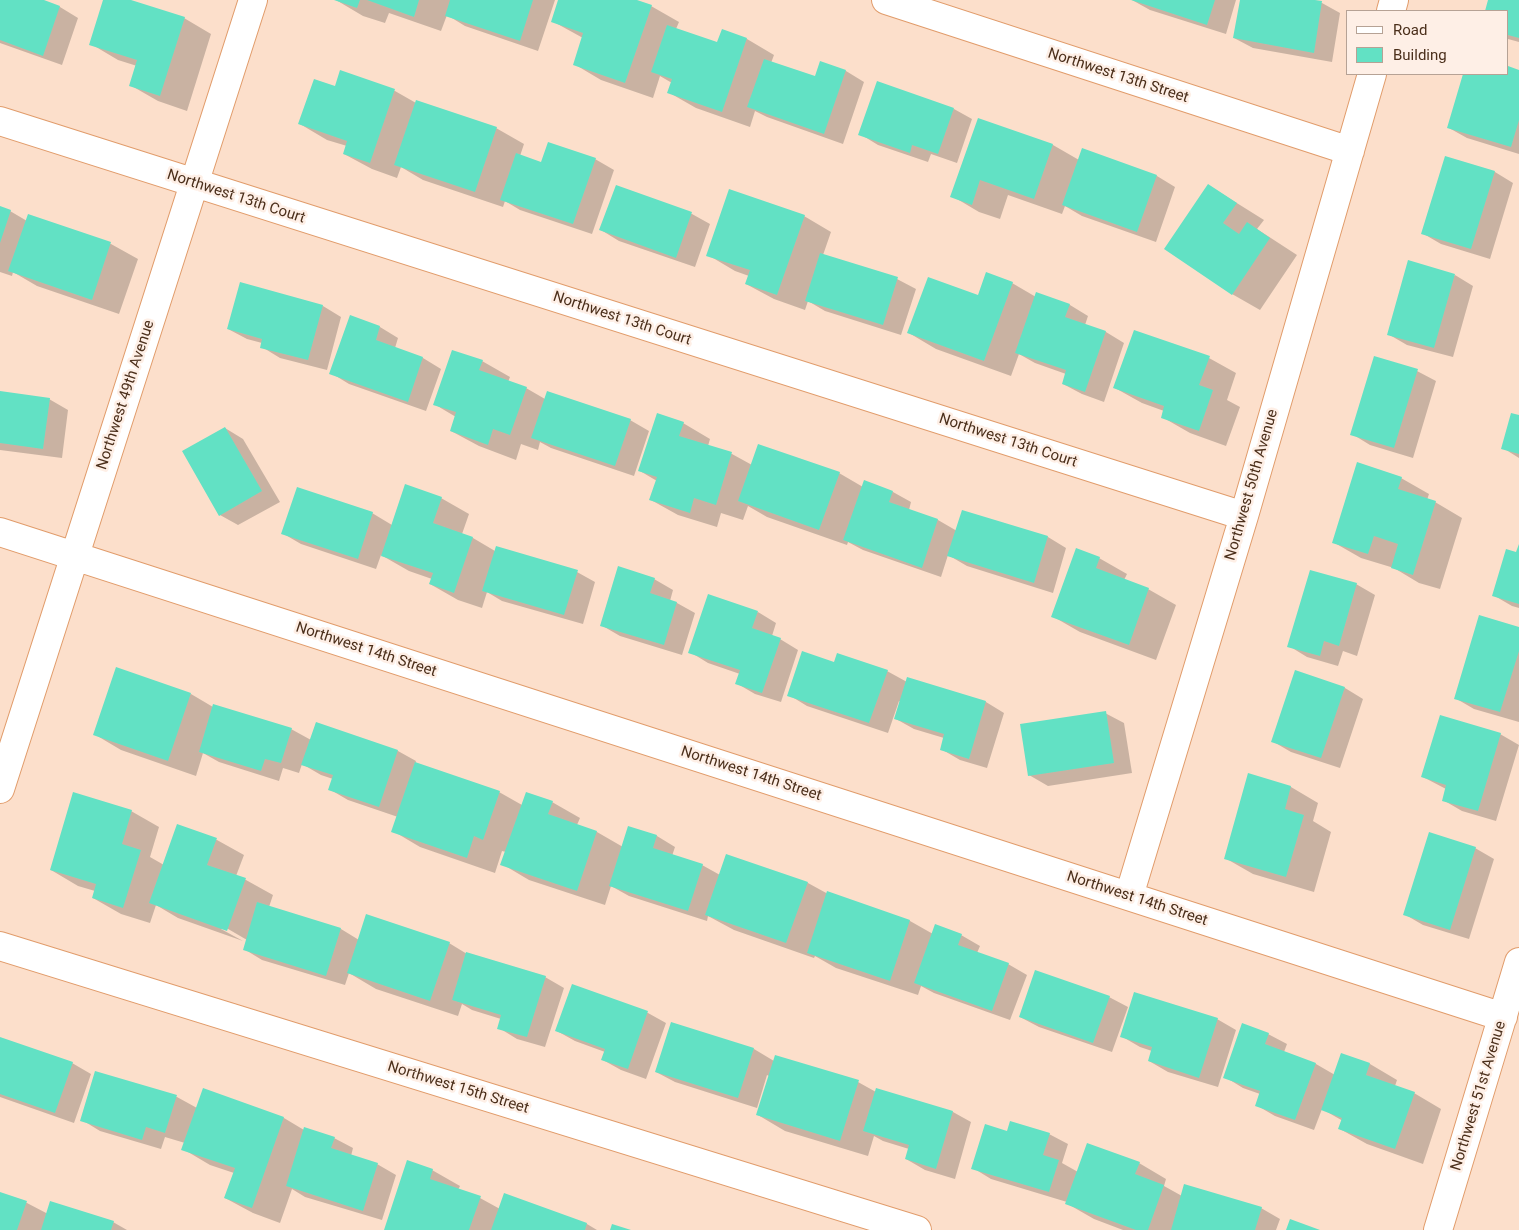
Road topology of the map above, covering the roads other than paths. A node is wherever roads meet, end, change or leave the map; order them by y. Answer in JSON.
{"nodes":[{"id":1,"x":253,"y":0,"type":"edge"},
{"id":2,"x":886,"y":0,"type":"edge"},
{"id":3,"x":1372,"y":75,"type":"edge"},
{"id":4,"x":0,"y":121,"type":"edge"},
{"id":5,"x":1350,"y":151,"type":"junction"},
{"id":6,"x":194,"y":183,"type":"junction"},
{"id":7,"x":1244,"y":516,"type":"junction"},
{"id":8,"x":0,"y":532,"type":"edge"},
{"id":9,"x":74,"y":556,"type":"junction"},
{"id":10,"x":0,"y":790,"type":"edge"},
{"id":11,"x":1129,"y":896,"type":"junction"},
{"id":12,"x":0,"y":946,"type":"edge"},
{"id":13,"x":1519,"y":962,"type":"edge"},
{"id":14,"x":1503,"y":1017,"type":"junction"},
{"id":15,"x":917,"y":1230,"type":"edge"},
{"id":16,"x":1438,"y":1230,"type":"edge"}],
"edges":[{"from":1,"to":6,"type":"street","name":"Northwest 49th Avenue"},
{"from":2,"to":5,"type":"street","name":"Northwest 13th Street"},
{"from":3,"to":5,"type":"street","name":"Northwest 50th Avenue"},
{"from":4,"to":6,"type":"street","name":"Northwest 13th Court"},
{"from":5,"to":7,"type":"street","name":"Northwest 50th Avenue"},
{"from":6,"to":7,"type":"street","name":"Northwest 13th Court"},
{"from":6,"to":9,"type":"street","name":"Northwest 49th Avenue"},
{"from":7,"to":11,"type":"street","name":"Northwest 50th Avenue"},
{"from":8,"to":9,"type":"street","name":"Northwest 14th Street"},
{"from":9,"to":10,"type":"street","name":"Northwest 49th Avenue"},
{"from":9,"to":11,"type":"street","name":"Northwest 14th Street"},
{"from":11,"to":14,"type":"street","name":"Northwest 14th Street"},
{"from":12,"to":15,"type":"street","name":"Northwest 15th Street"},
{"from":13,"to":14,"type":"street","name":"Northwest 51st Avenue"},
{"from":14,"to":16,"type":"street","name":"Northwest 51st Avenue"}]}
